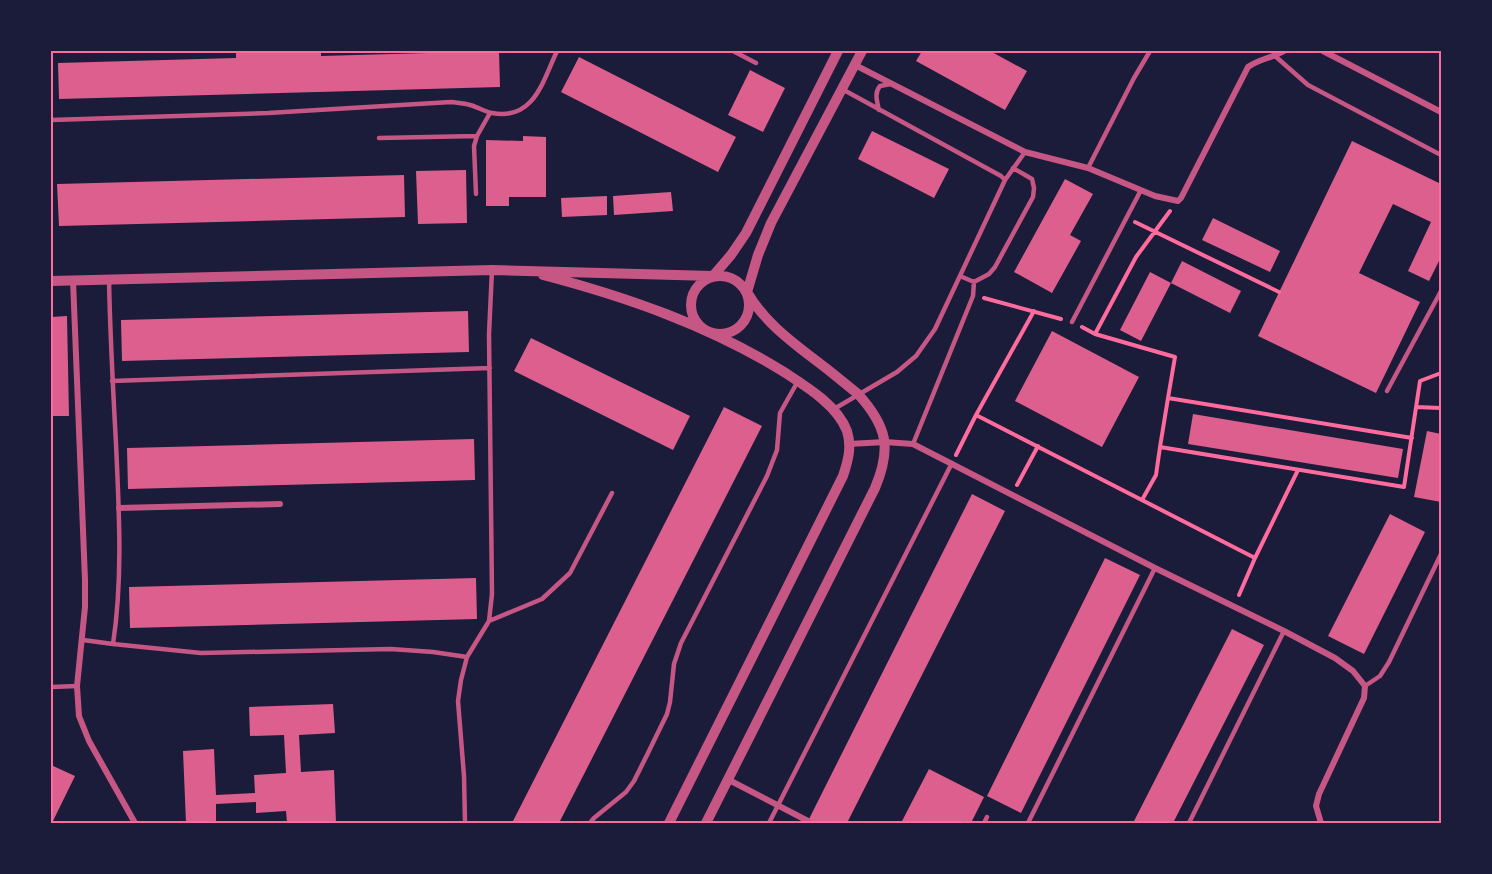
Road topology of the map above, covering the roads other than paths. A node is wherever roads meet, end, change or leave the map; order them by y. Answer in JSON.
{"nodes":[{"id":1,"x":557,"y":51,"type":"edge"},
{"id":2,"x":733,"y":51,"type":"edge"},
{"id":3,"x":838,"y":51,"type":"edge"},
{"id":4,"x":862,"y":51,"type":"edge"},
{"id":5,"x":1150,"y":51,"type":"edge"},
{"id":6,"x":1284,"y":51,"type":"edge"},
{"id":7,"x":1323,"y":51,"type":"edge"},
{"id":8,"x":1275,"y":56,"type":"junction"},
{"id":9,"x":756,"y":63,"type":"dead end"},
{"id":10,"x":855,"y":64,"type":"junction"},
{"id":11,"x":893,"y":84,"type":"junction"},
{"id":12,"x":842,"y":89,"type":"junction"},
{"id":13,"x":879,"y":110,"type":"junction"},
{"id":14,"x":1441,"y":112,"type":"edge"},
{"id":15,"x":490,"y":113,"type":"junction"},
{"id":16,"x":51,"y":120,"type":"edge"},
{"id":17,"x":477,"y":136,"type":"junction"},
{"id":18,"x":379,"y":138,"type":"dead end"},
{"id":19,"x":1025,"y":152,"type":"junction"},
{"id":20,"x":1441,"y":155,"type":"edge"},
{"id":21,"x":1013,"y":168,"type":"junction"},
{"id":22,"x":1088,"y":168,"type":"junction"},
{"id":23,"x":1005,"y":180,"type":"junction"},
{"id":24,"x":1141,"y":190,"type":"junction"},
{"id":25,"x":476,"y":194,"type":"dead end"},
{"id":26,"x":492,"y":270,"type":"junction"},
{"id":27,"x":525,"y":270,"type":"junction"},
{"id":28,"x":713,"y":276,"type":"junction"},
{"id":29,"x":960,"y":276,"type":"junction"},
{"id":30,"x":73,"y":280,"type":"junction"},
{"id":31,"x":109,"y":280,"type":"junction"},
{"id":32,"x":51,"y":281,"type":"edge"},
{"id":33,"x":974,"y":282,"type":"junction"},
{"id":34,"x":1441,"y":291,"type":"edge"},
{"id":35,"x":747,"y":292,"type":"junction"},
{"id":36,"x":1072,"y":322,"type":"road end"},
{"id":37,"x":704,"y":330,"type":"junction"},
{"id":38,"x":490,"y":368,"type":"junction"},
{"id":39,"x":112,"y":381,"type":"junction"},
{"id":40,"x":798,"y":381,"type":"junction"},
{"id":41,"x":1388,"y":391,"type":"dead end"},
{"id":42,"x":858,"y":394,"type":"junction"},
{"id":43,"x":833,"y":410,"type":"junction"},
{"id":44,"x":885,"y":442,"type":"junction"},
{"id":45,"x":849,"y":444,"type":"junction"},
{"id":46,"x":913,"y":444,"type":"junction"},
{"id":47,"x":952,"y":463,"type":"junction"},
{"id":48,"x":612,"y":493,"type":"dead end"},
{"id":49,"x":280,"y":504,"type":"dead end"},
{"id":50,"x":119,"y":508,"type":"junction"},
{"id":51,"x":1441,"y":554,"type":"edge"},
{"id":52,"x":1155,"y":568,"type":"junction"},
{"id":53,"x":489,"y":621,"type":"junction"},
{"id":54,"x":1284,"y":631,"type":"junction"},
{"id":55,"x":83,"y":640,"type":"junction"},
{"id":56,"x":113,"y":644,"type":"junction"},
{"id":57,"x":467,"y":657,"type":"junction"},
{"id":58,"x":78,"y":686,"type":"junction"},
{"id":59,"x":1365,"y":686,"type":"junction"},
{"id":60,"x":51,"y":687,"type":"edge"},
{"id":61,"x":729,"y":780,"type":"junction"},
{"id":62,"x":778,"y":805,"type":"junction"},
{"id":63,"x":987,"y":817,"type":"dead end"},
{"id":64,"x":808,"y":821,"type":"dead end"},
{"id":65,"x":135,"y":823,"type":"edge"},
{"id":66,"x":465,"y":823,"type":"edge"},
{"id":67,"x":590,"y":823,"type":"edge"},
{"id":68,"x":669,"y":823,"type":"edge"},
{"id":69,"x":706,"y":823,"type":"edge"},
{"id":70,"x":769,"y":823,"type":"edge"},
{"id":71,"x":984,"y":823,"type":"edge"},
{"id":72,"x":1028,"y":823,"type":"edge"},
{"id":73,"x":1189,"y":823,"type":"edge"},
{"id":74,"x":1321,"y":823,"type":"edge"}],
"edges":[{"from":1,"to":15,"type":"lane"},
{"from":2,"to":9,"type":"lane"},
{"from":3,"to":28,"type":"street"},
{"from":4,"to":10,"type":"street"},
{"from":5,"to":22,"type":"lane"},
{"from":6,"to":8,"type":"street"},
{"from":7,"to":14,"type":"street"},
{"from":8,"to":20,"type":"lane"},
{"from":8,"to":24,"type":"street"},
{"from":10,"to":11,"type":"street"},
{"from":10,"to":12,"type":"street"},
{"from":11,"to":13,"type":"lane"},
{"from":11,"to":19,"type":"street"},
{"from":12,"to":13,"type":"lane"},
{"from":12,"to":35,"type":"street"},
{"from":13,"to":23,"type":"lane"},
{"from":15,"to":16,"type":"lane"},
{"from":15,"to":17,"type":"lane"},
{"from":17,"to":18,"type":"lane"},
{"from":17,"to":25,"type":"lane"},
{"from":19,"to":21,"type":"lane"},
{"from":19,"to":22,"type":"street"},
{"from":21,"to":23,"type":"lane"},
{"from":21,"to":33,"type":"lane"},
{"from":22,"to":24,"type":"street"},
{"from":23,"to":29,"type":"lane"},
{"from":24,"to":36,"type":"lane"},
{"from":26,"to":27,"type":"street"},
{"from":26,"to":31,"type":"street"},
{"from":26,"to":38,"type":"lane"},
{"from":27,"to":28,"type":"street"},
{"from":27,"to":37,"type":"street"},
{"from":28,"to":35,"type":"street"},
{"from":28,"to":37,"type":"street"},
{"from":29,"to":33,"type":"lane"},
{"from":29,"to":42,"type":"lane"},
{"from":30,"to":31,"type":"street"},
{"from":30,"to":32,"type":"street"},
{"from":30,"to":55,"type":"street"},
{"from":31,"to":39,"type":"lane"},
{"from":33,"to":46,"type":"lane"},
{"from":34,"to":41,"type":"lane"},
{"from":35,"to":37,"type":"street"},
{"from":35,"to":42,"type":"street"},
{"from":37,"to":40,"type":"street"},
{"from":38,"to":39,"type":"lane"},
{"from":38,"to":53,"type":"lane"},
{"from":39,"to":50,"type":"lane"},
{"from":40,"to":43,"type":"street"},
{"from":40,"to":67,"type":"lane"},
{"from":42,"to":43,"type":"lane"},
{"from":42,"to":44,"type":"street"},
{"from":43,"to":45,"type":"street"},
{"from":44,"to":45,"type":"street"},
{"from":44,"to":46,"type":"street"},
{"from":44,"to":61,"type":"street"},
{"from":45,"to":68,"type":"street"},
{"from":46,"to":47,"type":"street"},
{"from":47,"to":52,"type":"street"},
{"from":47,"to":62,"type":"lane"},
{"from":48,"to":53,"type":"lane"},
{"from":49,"to":50,"type":"street"},
{"from":50,"to":56,"type":"lane"},
{"from":51,"to":59,"type":"lane"},
{"from":52,"to":54,"type":"street"},
{"from":52,"to":72,"type":"lane"},
{"from":53,"to":57,"type":"lane"},
{"from":54,"to":59,"type":"street"},
{"from":54,"to":73,"type":"lane"},
{"from":55,"to":56,"type":"lane"},
{"from":55,"to":58,"type":"street"},
{"from":56,"to":57,"type":"lane"},
{"from":57,"to":66,"type":"lane"},
{"from":58,"to":60,"type":"lane"},
{"from":58,"to":65,"type":"street"},
{"from":59,"to":74,"type":"street"},
{"from":61,"to":62,"type":"street"},
{"from":61,"to":69,"type":"street"},
{"from":62,"to":64,"type":"street"},
{"from":62,"to":70,"type":"lane"},
{"from":63,"to":71,"type":"lane"}]}
